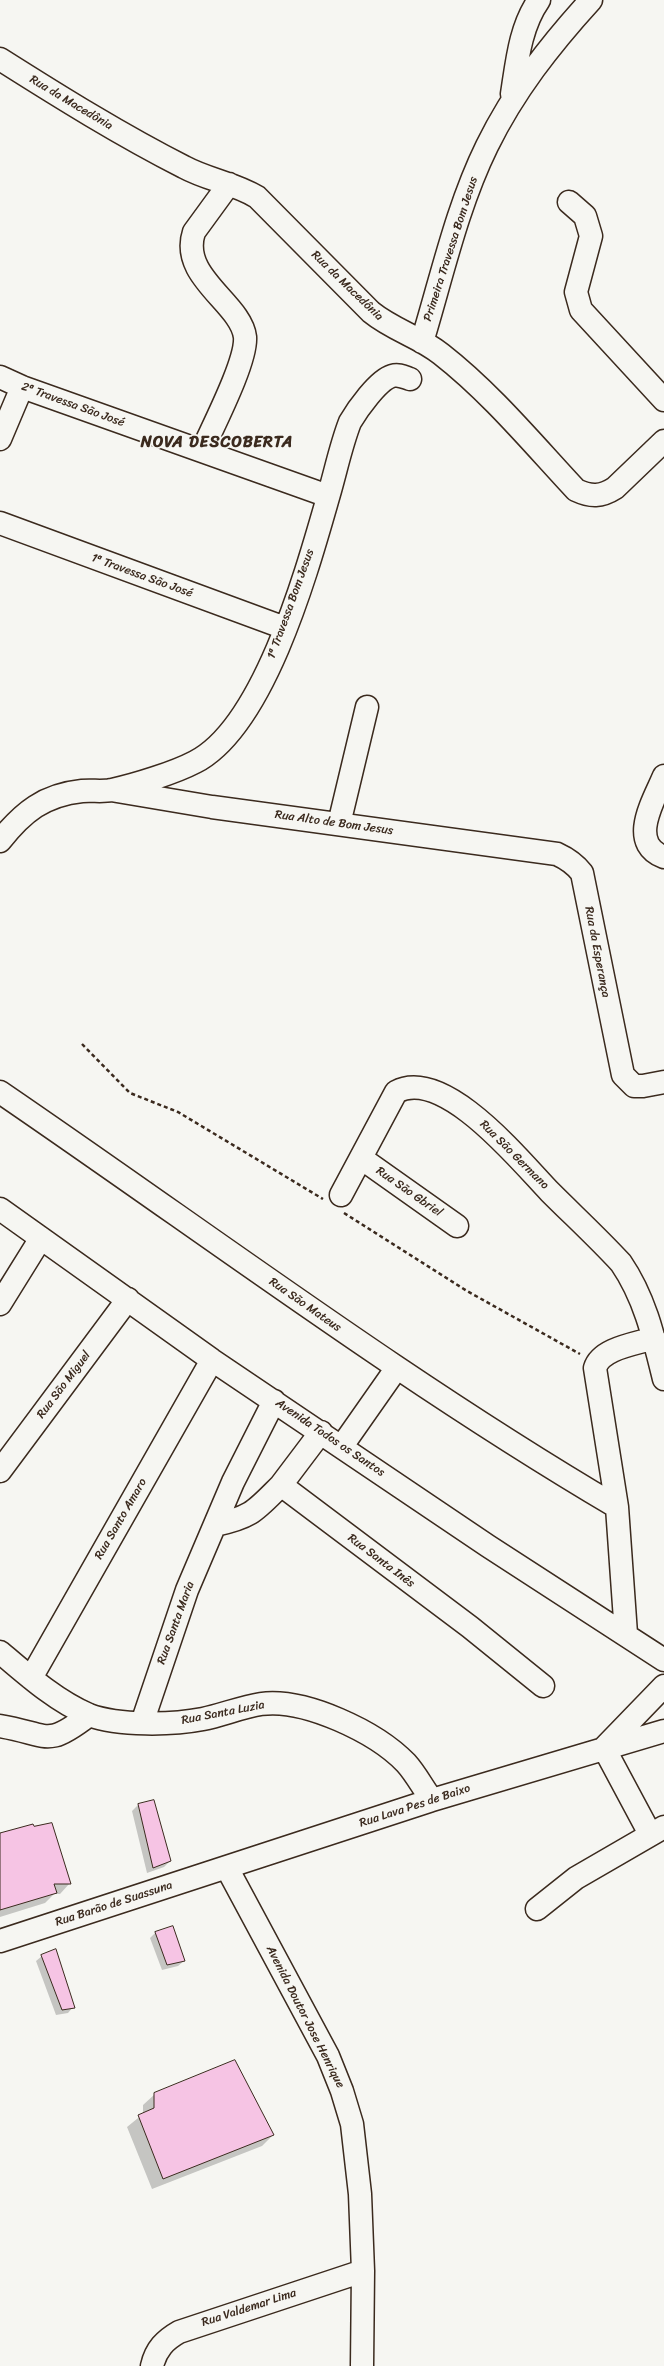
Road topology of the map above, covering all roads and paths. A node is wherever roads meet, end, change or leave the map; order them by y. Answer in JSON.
{"nodes":[{"id":1,"x":539,"y":0,"type":"edge"},
{"id":2,"x":590,"y":0,"type":"edge"},
{"id":3,"x":0,"y":59,"type":"edge"},
{"id":4,"x":510,"y":103,"type":"junction"},
{"id":5,"x":230,"y":184,"type":"junction"},
{"id":6,"x":569,"y":202,"type":"dead end"},
{"id":7,"x":422,"y":342,"type":"junction"},
{"id":8,"x":0,"y":377,"type":"edge"},
{"id":9,"x":410,"y":379,"type":"dead end"},
{"id":10,"x":22,"y":387,"type":"junction"},
{"id":11,"x":664,"y":400,"type":"edge"},
{"id":12,"x":0,"y":438,"type":"edge"},
{"id":13,"x":664,"y":441,"type":"edge"},
{"id":14,"x":202,"y":451,"type":"junction"},
{"id":15,"x":328,"y":496,"type":"junction"},
{"id":16,"x":0,"y":523,"type":"edge"},
{"id":17,"x":285,"y":628,"type":"junction"},
{"id":18,"x":367,"y":707,"type":"dead end"},
{"id":19,"x":664,"y":776,"type":"edge"},
{"id":20,"x":111,"y":790,"type":"junction"},
{"id":21,"x":339,"y":824,"type":"junction"},
{"id":22,"x":0,"y":841,"type":"edge"},
{"id":23,"x":557,"y":854,"type":"joint"},
{"id":24,"x":664,"y":857,"type":"edge"},
{"id":25,"x":664,"y":1082,"type":"edge"},
{"id":26,"x":0,"y":1093,"type":"edge"},
{"id":27,"x":361,"y":1158,"type":"junction"},
{"id":28,"x":341,"y":1195,"type":"dead end"},
{"id":29,"x":0,"y":1209,"type":"edge"},
{"id":30,"x":456,"y":1226,"type":"dead end"},
{"id":31,"x":41,"y":1238,"type":"junction"},
{"id":32,"x":128,"y":1299,"type":"junction"},
{"id":33,"x":0,"y":1304,"type":"edge"},
{"id":34,"x":654,"y":1338,"type":"junction"},
{"id":35,"x":212,"y":1360,"type":"junction"},
{"id":36,"x":396,"y":1369,"type":"junction"},
{"id":37,"x":664,"y":1379,"type":"edge"},
{"id":38,"x":274,"y":1401,"type":"junction"},
{"id":39,"x":321,"y":1432,"type":"junction"},
{"id":40,"x":342,"y":1446,"type":"junction"},
{"id":41,"x":0,"y":1471,"type":"edge"},
{"id":42,"x":281,"y":1485,"type":"junction"},
{"id":43,"x":617,"y":1507,"type":"junction"},
{"id":44,"x":215,"y":1525,"type":"junction"},
{"id":45,"x":626,"y":1634,"type":"junction"},
{"id":46,"x":0,"y":1652,"type":"edge"},
{"id":47,"x":664,"y":1660,"type":"edge"},
{"id":48,"x":31,"y":1678,"type":"junction"},
{"id":49,"x":543,"y":1686,"type":"dead end"},
{"id":50,"x":664,"y":1686,"type":"edge"},
{"id":51,"x":89,"y":1715,"type":"junction"},
{"id":52,"x":142,"y":1723,"type":"junction"},
{"id":53,"x":0,"y":1726,"type":"edge"},
{"id":54,"x":664,"y":1732,"type":"edge"},
{"id":55,"x":604,"y":1748,"type":"junction"},
{"id":56,"x":432,"y":1800,"type":"junction"},
{"id":57,"x":657,"y":1830,"type":"edge"},
{"id":58,"x":227,"y":1868,"type":"junction"},
{"id":59,"x":537,"y":1909,"type":"dead end"},
{"id":60,"x":0,"y":1941,"type":"edge"},
{"id":61,"x":363,"y":2271,"type":"junction"},
{"id":62,"x":152,"y":2366,"type":"edge"},
{"id":63,"x":362,"y":2366,"type":"edge"}],
"edges":[{"from":1,"to":4,"type":"street"},
{"from":2,"to":4,"type":"street","name":"Primeira Travessa Bom Jesus"},
{"from":3,"to":5,"type":"street","name":"Rua da Macedônia"},
{"from":4,"to":7,"type":"street","name":"Primeira Travessa Bom Jesus"},
{"from":5,"to":7,"type":"street","name":"Rua da Macedônia"},
{"from":5,"to":14,"type":"street"},
{"from":6,"to":11,"type":"street"},
{"from":7,"to":13,"type":"street","name":"Rua da Macedônia"},
{"from":8,"to":10,"type":"street","name":"2ª Travessa São José"},
{"from":9,"to":15,"type":"street"},
{"from":10,"to":12,"type":"street"},
{"from":10,"to":14,"type":"street","name":"2ª Travessa São José"},
{"from":14,"to":15,"type":"street","name":"2ª Travessa São José"},
{"from":15,"to":17,"type":"street","name":"1ª Travessa Bom Jesus"},
{"from":16,"to":17,"type":"street","name":"1ª Travessa São José"},
{"from":17,"to":20,"type":"street","name":"1ª Travessa Bom Jesus"},
{"from":18,"to":21,"type":"street"},
{"from":19,"to":24,"type":"street"},
{"from":20,"to":21,"type":"street","name":"Rua Alto de Bom Jesus"},
{"from":20,"to":22,"type":"street","name":"1ª Travessa Bom Jesus"},
{"from":21,"to":23,"type":"street","name":"Rua Alto de Bom Jesus"},
{"from":23,"to":25,"type":"street","name":"Rua da Esperança"},
{"from":26,"to":36,"type":"street","name":"Rua São Mateus"},
{"from":27,"to":28,"type":"street","name":"Rua São Germano"},
{"from":27,"to":30,"type":"street","name":"Rua São Gbriel"},
{"from":27,"to":34,"type":"street","name":"Rua São Germano"},
{"from":29,"to":31,"type":"street","name":"Avenida Todos os Santos"},
{"from":31,"to":32,"type":"street","name":"Avenida Todos os Santos"},
{"from":31,"to":33,"type":"street"},
{"from":32,"to":35,"type":"street","name":"Avenida Todos os Santos"},
{"from":32,"to":41,"type":"street","name":"Rua São Miguel"},
{"from":34,"to":37,"type":"street","name":"Rua São Germano"},
{"from":34,"to":43,"type":"street"},
{"from":35,"to":38,"type":"street","name":"Avenida Todos os Santos"},
{"from":35,"to":48,"type":"street","name":"Rua Santo Amaro"},
{"from":36,"to":40,"type":"street"},
{"from":36,"to":43,"type":"street","name":"Rua São Mateus"},
{"from":38,"to":39,"type":"street","name":"Avenida Todos os Santos"},
{"from":38,"to":44,"type":"street","name":"Rua Santa Maria"},
{"from":39,"to":40,"type":"street","name":"Avenida Todos os Santos"},
{"from":39,"to":42,"type":"street"},
{"from":40,"to":45,"type":"street","name":"Avenida Todos os Santos"},
{"from":42,"to":44,"type":"street"},
{"from":42,"to":49,"type":"street","name":"Rua Santa Inês"},
{"from":43,"to":45,"type":"street"},
{"from":44,"to":52,"type":"street","name":"Rua Santa Maria"},
{"from":45,"to":47,"type":"street","name":"Avenida Todos os Santos"},
{"from":46,"to":48,"type":"street","name":"Rua Santa Luzia"},
{"from":48,"to":51,"type":"street","name":"Rua Santa Luzia"},
{"from":50,"to":55,"type":"street"},
{"from":51,"to":52,"type":"street","name":"Rua Santa Luzia"},
{"from":51,"to":53,"type":"street"},
{"from":52,"to":56,"type":"street","name":"Rua Santa Luzia"},
{"from":54,"to":55,"type":"street","name":"Rua Lava Pes de Baixo"},
{"from":55,"to":56,"type":"street","name":"Rua Lava Pes de Baixo"},
{"from":55,"to":57,"type":"street"},
{"from":56,"to":58,"type":"street","name":"Rua Lava Pes de Baixo"},
{"from":57,"to":59,"type":"street"},
{"from":58,"to":60,"type":"street","name":"Rua Barão de Suassuna"},
{"from":58,"to":61,"type":"street","name":"Avenida Doutor Jose Henrique"},
{"from":61,"to":62,"type":"street","name":"Rua Valdemar Lima"},
{"from":61,"to":63,"type":"street","name":"Avenida Doutor Jose Henrique"}]}
